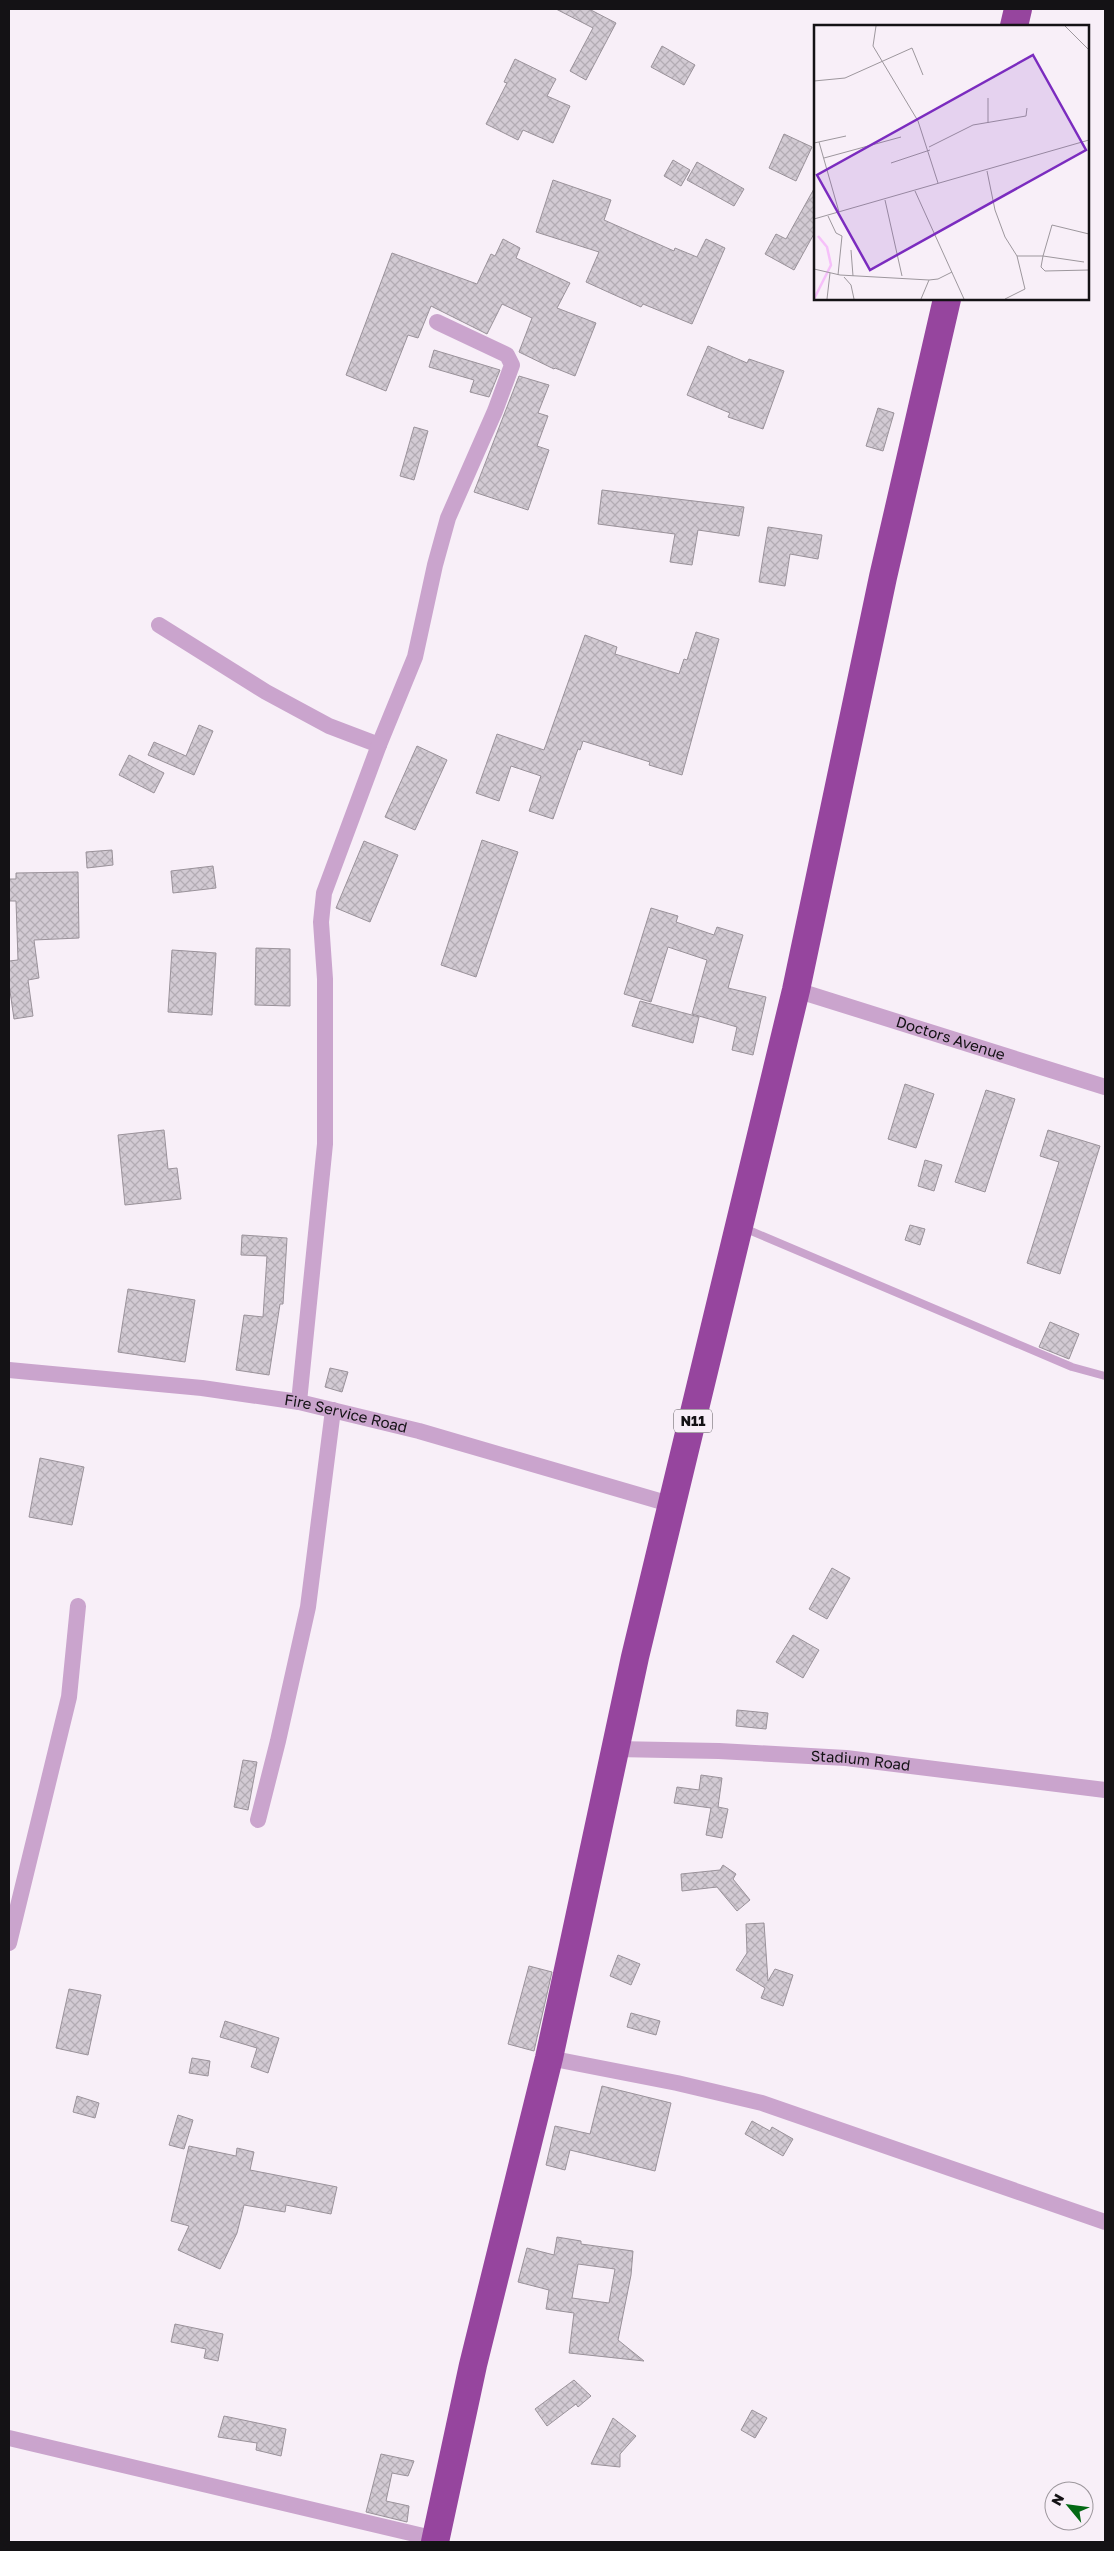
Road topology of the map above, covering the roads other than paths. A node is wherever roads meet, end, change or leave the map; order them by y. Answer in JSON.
{"nodes":[{"id":1,"x":1018,"y":9,"type":"edge"},
{"id":2,"x":1014,"y":25,"type":"edge"},
{"id":3,"x":947,"y":300,"type":"edge"},
{"id":4,"x":437,"y":322,"type":"dead end"},
{"id":5,"x":159,"y":626,"type":"dead end"},
{"id":6,"x":379,"y":745,"type":"junction"},
{"id":7,"x":796,"y":990,"type":"junction"},
{"id":8,"x":1105,"y":1087,"type":"edge"},
{"id":9,"x":740,"y":1226,"type":"junction"},
{"id":10,"x":9,"y":1370,"type":"edge"},
{"id":11,"x":1105,"y":1376,"type":"edge"},
{"id":12,"x":299,"y":1402,"type":"junction"},
{"id":13,"x":333,"y":1410,"type":"junction"},
{"id":14,"x":673,"y":1504,"type":"junction"},
{"id":15,"x":78,"y":1606,"type":"dead end"},
{"id":16,"x":615,"y":1750,"type":"junction"},
{"id":17,"x":1105,"y":1790,"type":"edge"},
{"id":18,"x":258,"y":1820,"type":"dead end"},
{"id":19,"x":9,"y":1943,"type":"edge"},
{"id":20,"x":549,"y":2058,"type":"junction"},
{"id":21,"x":1105,"y":2222,"type":"edge"},
{"id":22,"x":9,"y":2438,"type":"edge"},
{"id":23,"x":435,"y":2541,"type":"edge"}],
"edges":[{"from":1,"to":2,"type":"highway"},
{"from":3,"to":7,"type":"highway","number":"N11"},
{"from":4,"to":6,"type":"street"},
{"from":5,"to":6,"type":"street"},
{"from":6,"to":12,"type":"street"},
{"from":7,"to":8,"type":"street","name":"Doctors Avenue"},
{"from":7,"to":9,"type":"highway","number":"N11"},
{"from":9,"to":11,"type":"lane"},
{"from":9,"to":14,"type":"highway","number":"N11"},
{"from":10,"to":12,"type":"street","name":"Fire Service Road"},
{"from":12,"to":13,"type":"street","name":"Fire Service Road"},
{"from":13,"to":14,"type":"street","name":"Fire Service Road"},
{"from":13,"to":18,"type":"street"},
{"from":14,"to":16,"type":"highway","number":"N11"},
{"from":15,"to":19,"type":"street"},
{"from":16,"to":17,"type":"street","name":"Stadium Road"},
{"from":16,"to":20,"type":"highway","number":"N11"},
{"from":20,"to":21,"type":"street"},
{"from":20,"to":23,"type":"highway","number":"N11"},
{"from":22,"to":23,"type":"street"}]}
